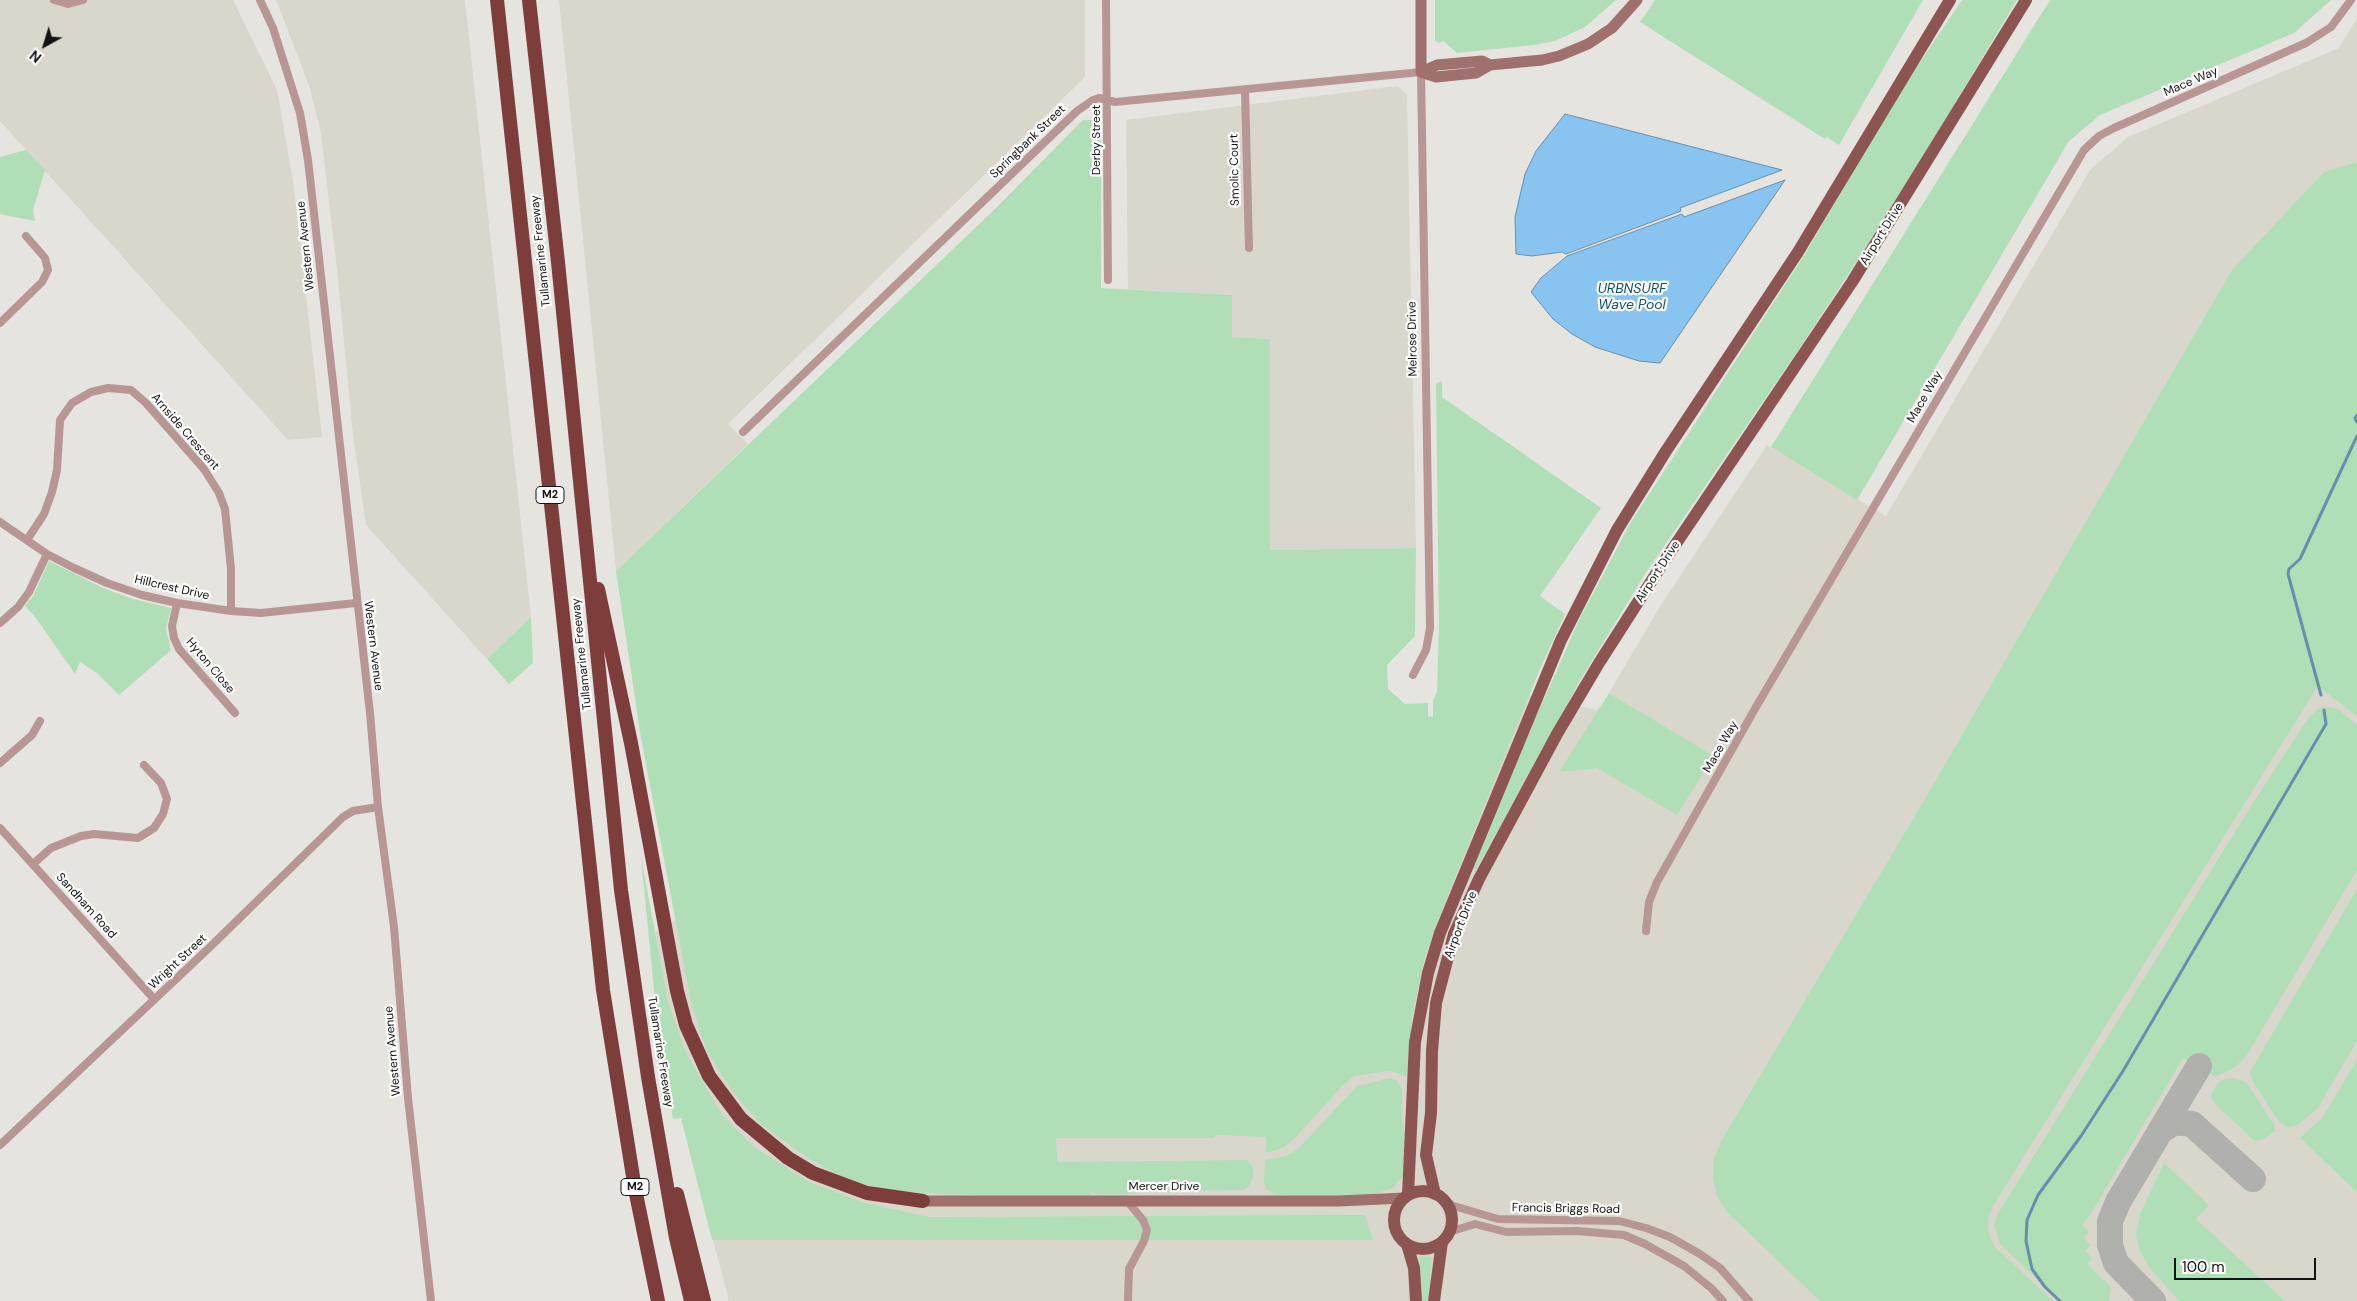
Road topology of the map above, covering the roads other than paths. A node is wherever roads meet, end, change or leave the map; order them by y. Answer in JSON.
{"nodes":[{"id":1,"x":54,"y":0,"type":"edge"},
{"id":2,"x":83,"y":0,"type":"edge"},
{"id":3,"x":260,"y":0,"type":"edge"},
{"id":4,"x":497,"y":0,"type":"edge"},
{"id":5,"x":529,"y":0,"type":"edge"},
{"id":6,"x":1106,"y":0,"type":"edge"},
{"id":7,"x":1421,"y":0,"type":"edge"},
{"id":8,"x":1637,"y":0,"type":"edge"},
{"id":9,"x":1950,"y":0,"type":"edge"},
{"id":10,"x":2026,"y":0,"type":"edge"},
{"id":11,"x":2351,"y":0,"type":"edge"},
{"id":12,"x":1421,"y":72,"type":"junction"},
{"id":13,"x":1245,"y":90,"type":"junction"},
{"id":14,"x":1108,"y":100,"type":"junction"},
{"id":15,"x":26,"y":236,"type":"dead end"},
{"id":16,"x":1249,"y":248,"type":"dead end"},
{"id":17,"x":1108,"y":280,"type":"dead end"},
{"id":18,"x":0,"y":323,"type":"edge"},
{"id":19,"x":743,"y":432,"type":"dead end"},
{"id":20,"x":0,"y":522,"type":"edge"},
{"id":21,"x":584,"y":522,"type":"junction"},
{"id":22,"x":27,"y":540,"type":"junction"},
{"id":23,"x":47,"y":554,"type":"junction"},
{"id":24,"x":177,"y":603,"type":"junction"},
{"id":25,"x":356,"y":603,"type":"junction"},
{"id":26,"x":231,"y":611,"type":"junction"},
{"id":27,"x":0,"y":623,"type":"edge"},
{"id":28,"x":1413,"y":675,"type":"dead end"},
{"id":29,"x":235,"y":713,"type":"dead end"},
{"id":30,"x":40,"y":721,"type":"dead end"},
{"id":31,"x":0,"y":763,"type":"edge"},
{"id":32,"x":144,"y":764,"type":"dead end"},
{"id":33,"x":378,"y":807,"type":"junction"},
{"id":34,"x":0,"y":828,"type":"edge"},
{"id":35,"x":33,"y":864,"type":"junction"},
{"id":36,"x":1646,"y":931,"type":"dead end"},
{"id":37,"x":154,"y":999,"type":"junction"},
{"id":38,"x":648,"y":1077,"type":"junction"},
{"id":39,"x":0,"y":1145,"type":"edge"},
{"id":40,"x":1435,"y":1194,"type":"junction"},
{"id":41,"x":1406,"y":1196,"type":"junction"},
{"id":42,"x":923,"y":1201,"type":"joint"},
{"id":43,"x":1127,"y":1201,"type":"junction"},
{"id":44,"x":1447,"y":1204,"type":"junction"},
{"id":45,"x":1446,"y":1237,"type":"junction"},
{"id":46,"x":1406,"y":1244,"type":"junction"},
{"id":47,"x":431,"y":1301,"type":"edge"},
{"id":48,"x":658,"y":1301,"type":"edge"},
{"id":49,"x":691,"y":1301,"type":"edge"},
{"id":50,"x":704,"y":1301,"type":"edge"},
{"id":51,"x":1128,"y":1301,"type":"edge"},
{"id":52,"x":1416,"y":1301,"type":"edge"},
{"id":53,"x":1434,"y":1301,"type":"edge"},
{"id":54,"x":1723,"y":1301,"type":"edge"},
{"id":55,"x":1750,"y":1301,"type":"edge"}],
"edges":[{"from":1,"to":2,"type":"street"},
{"from":3,"to":25,"type":"street","name":"Western Avenue"},
{"from":4,"to":48,"type":"highway","name":"Tullamarine Freeway","number":"M2"},
{"from":5,"to":21,"type":"highway","name":"Tullamarine Freeway","number":"M2"},
{"from":6,"to":14,"type":"street","name":"Derby Street"},
{"from":7,"to":12,"type":"street","name":"Melrose Drive"},
{"from":8,"to":12,"type":"street"},
{"from":9,"to":41,"type":"main road","name":"Airport Drive"},
{"from":10,"to":40,"type":"main road","name":"Airport Drive"},
{"from":11,"to":36,"type":"street","name":"Mace Way"},
{"from":12,"to":13,"type":"street","name":"Springbank Street"},
{"from":12,"to":28,"type":"street","name":"Melrose Drive"},
{"from":13,"to":14,"type":"street","name":"Springbank Street"},
{"from":13,"to":16,"type":"street","name":"Smolic Court"},
{"from":14,"to":17,"type":"street","name":"Derby Street"},
{"from":14,"to":19,"type":"street","name":"Springbank Street"},
{"from":15,"to":18,"type":"street"},
{"from":20,"to":22,"type":"street","name":"Hillcrest Drive"},
{"from":21,"to":38,"type":"highway","name":"Tullamarine Freeway","number":"M2"},
{"from":21,"to":42,"type":"highway"},
{"from":22,"to":23,"type":"street","name":"Hillcrest Drive"},
{"from":22,"to":26,"type":"street","name":"Arnside Crescent"},
{"from":23,"to":24,"type":"street","name":"Hillcrest Drive"},
{"from":23,"to":27,"type":"street"},
{"from":24,"to":26,"type":"street","name":"Hillcrest Drive"},
{"from":24,"to":29,"type":"street","name":"Hyton Close"},
{"from":25,"to":26,"type":"street","name":"Hillcrest Drive"},
{"from":25,"to":33,"type":"street","name":"Western Avenue"},
{"from":30,"to":31,"type":"street"},
{"from":32,"to":35,"type":"street"},
{"from":33,"to":37,"type":"street","name":"Wright Street"},
{"from":33,"to":47,"type":"street","name":"Western Avenue"},
{"from":34,"to":35,"type":"street","name":"Sandham Road"},
{"from":35,"to":37,"type":"street","name":"Sandham Road"},
{"from":37,"to":39,"type":"street","name":"Wright Street"},
{"from":38,"to":49,"type":"highway","name":"Tullamarine Freeway","number":"M2"},
{"from":38,"to":50,"type":"highway"},
{"from":40,"to":41,"type":"main road"},
{"from":40,"to":44,"type":"main road"},
{"from":41,"to":43,"type":"street","name":"Mercer Drive"},
{"from":41,"to":46,"type":"main road"},
{"from":42,"to":43,"type":"street","name":"Mercer Drive"},
{"from":43,"to":51,"type":"street"},
{"from":44,"to":45,"type":"main road"},
{"from":44,"to":55,"type":"street","name":"Francis Briggs Road"},
{"from":45,"to":46,"type":"main road"},
{"from":45,"to":53,"type":"main road"},
{"from":45,"to":54,"type":"street","name":"Francis Briggs Road"},
{"from":46,"to":52,"type":"main road"}]}
